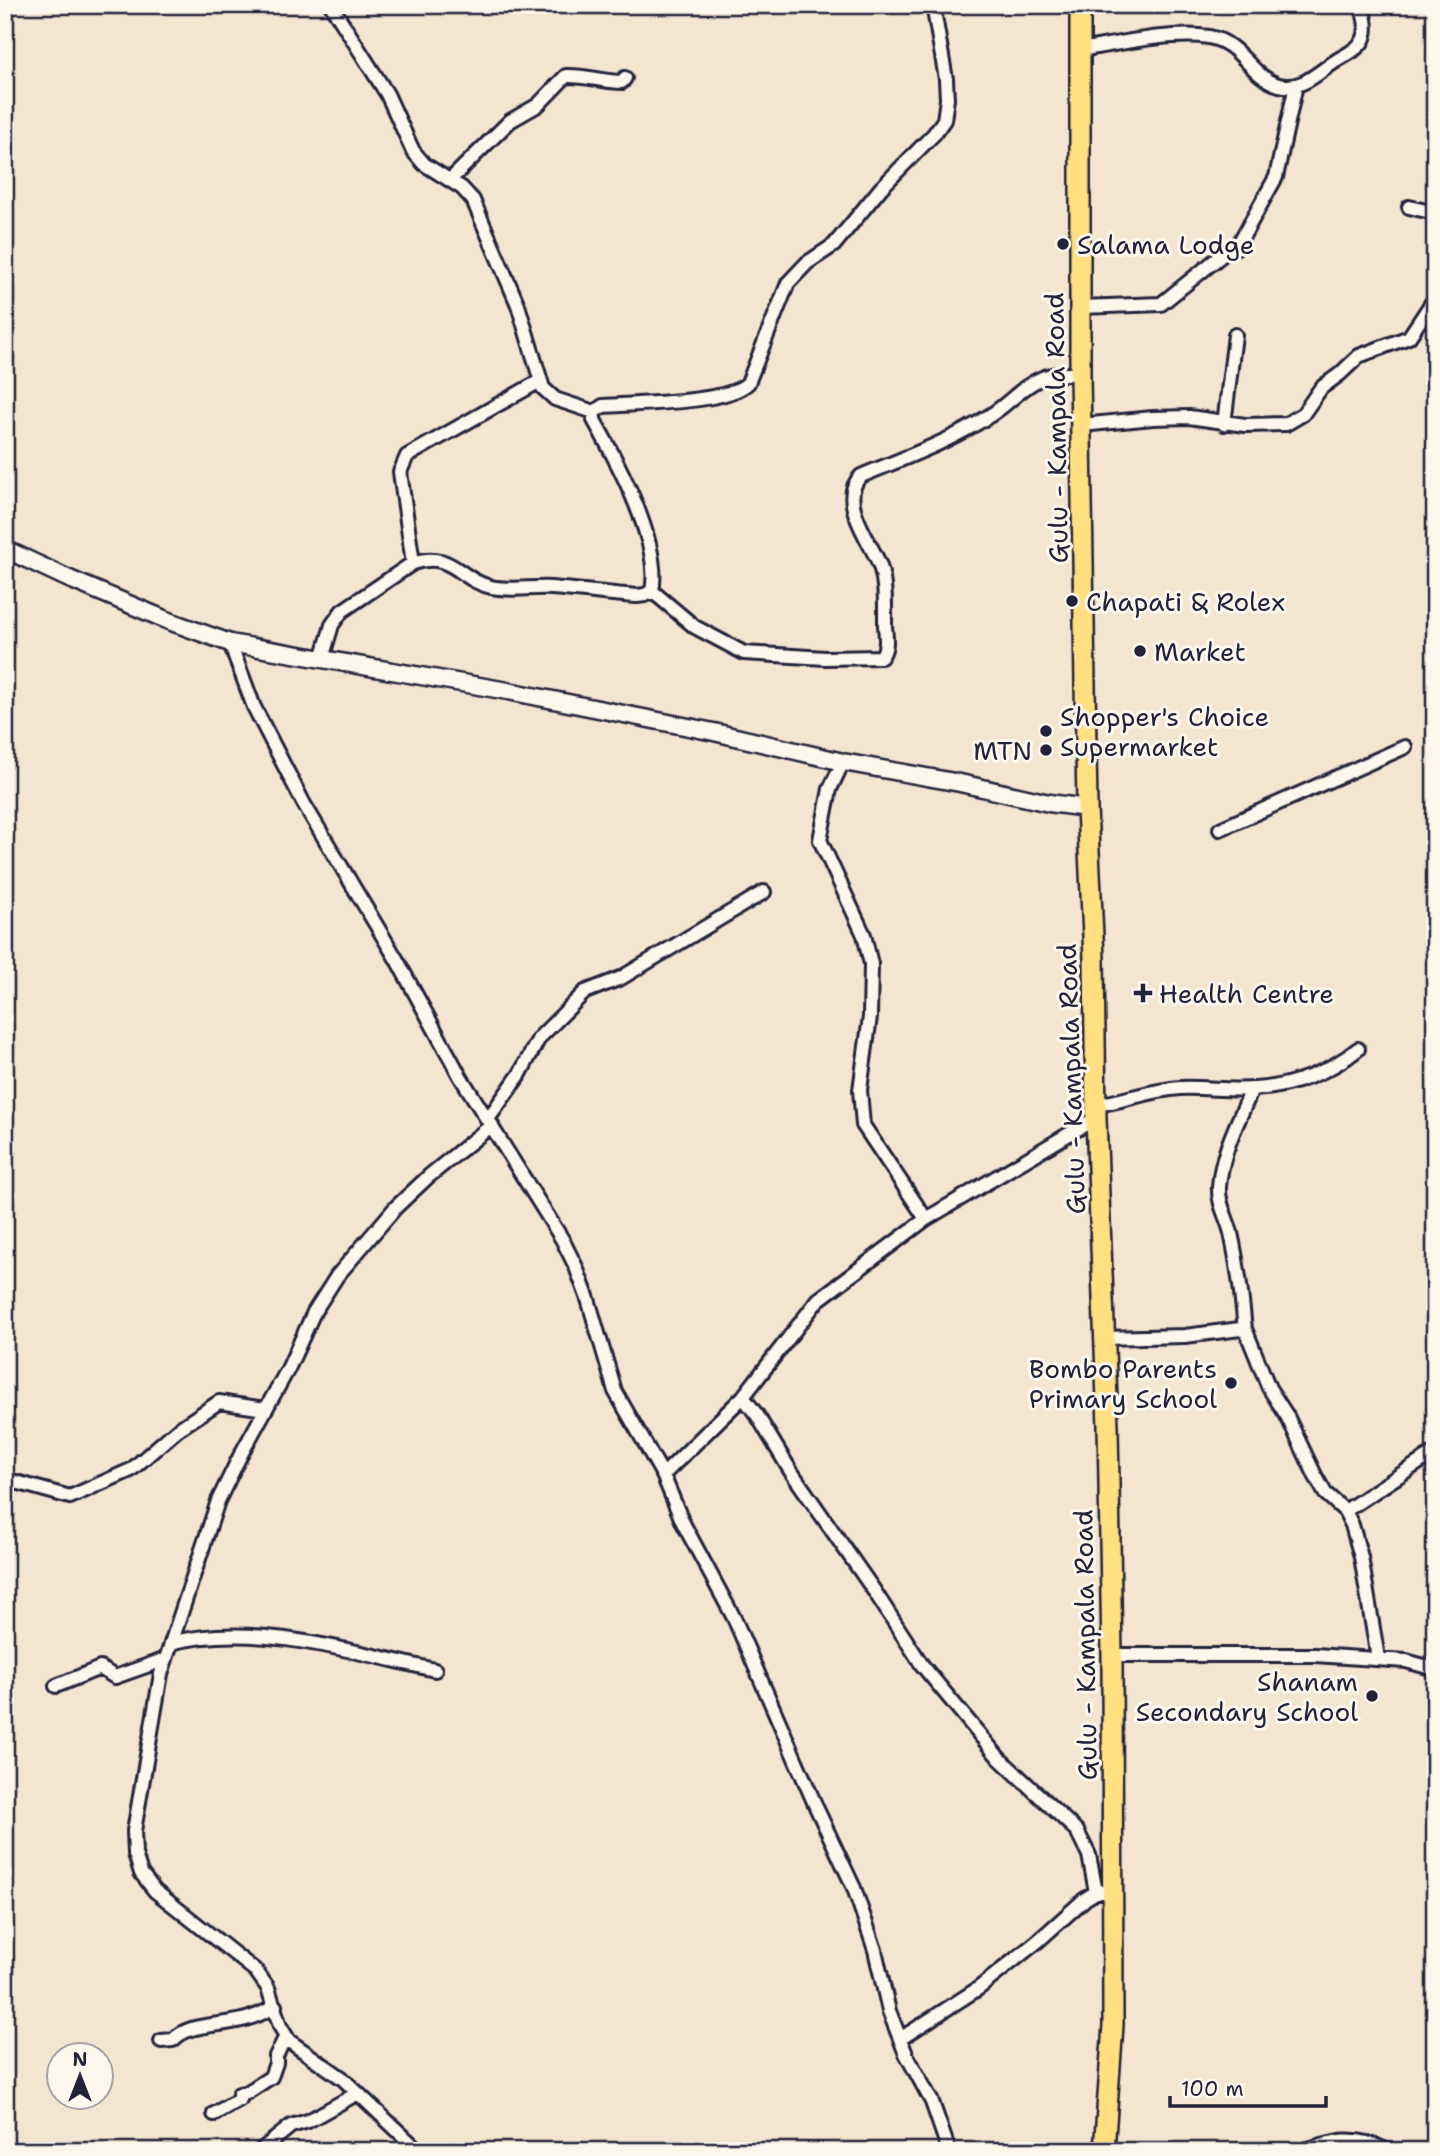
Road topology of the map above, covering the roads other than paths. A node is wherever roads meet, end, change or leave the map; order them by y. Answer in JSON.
{"nodes":[{"id":1,"x":331,"y":5,"type":"edge"},
{"id":2,"x":933,"y":5,"type":"edge"},
{"id":3,"x":1080,"y":5,"type":"edge"},
{"id":4,"x":1362,"y":5,"type":"edge"},
{"id":5,"x":1080,"y":50,"type":"junction"},
{"id":6,"x":625,"y":78,"type":"dead end"},
{"id":7,"x":1296,"y":85,"type":"junction"},
{"id":8,"x":451,"y":179,"type":"junction"},
{"id":9,"x":1409,"y":207,"type":"dead end"},
{"id":10,"x":1435,"y":214,"type":"edge"},
{"id":11,"x":1435,"y":298,"type":"edge"},
{"id":12,"x":1081,"y":307,"type":"junction"},
{"id":13,"x":1235,"y":335,"type":"dead end"},
{"id":14,"x":1080,"y":374,"type":"junction"},
{"id":15,"x":540,"y":381,"type":"junction"},
{"id":16,"x":594,"y":412,"type":"junction"},
{"id":17,"x":1224,"y":424,"type":"junction"},
{"id":18,"x":1081,"y":425,"type":"junction"},
{"id":19,"x":5,"y":549,"type":"edge"},
{"id":20,"x":413,"y":562,"type":"junction"},
{"id":21,"x":652,"y":591,"type":"junction"},
{"id":22,"x":230,"y":643,"type":"junction"},
{"id":23,"x":322,"y":659,"type":"junction"},
{"id":24,"x":1405,"y":747,"type":"dead end"},
{"id":25,"x":843,"y":762,"type":"junction"},
{"id":26,"x":1087,"y":808,"type":"junction"},
{"id":27,"x":1220,"y":829,"type":"dead end"},
{"id":28,"x":764,"y":892,"type":"dead end"},
{"id":29,"x":1358,"y":1049,"type":"dead end"},
{"id":30,"x":1252,"y":1090,"type":"junction"},
{"id":31,"x":1096,"y":1112,"type":"junction"},
{"id":32,"x":490,"y":1122,"type":"junction"},
{"id":33,"x":926,"y":1219,"type":"junction"},
{"id":34,"x":1245,"y":1330,"type":"junction"},
{"id":35,"x":1103,"y":1338,"type":"junction"},
{"id":36,"x":743,"y":1397,"type":"junction"},
{"id":37,"x":265,"y":1409,"type":"junction"},
{"id":38,"x":1435,"y":1452,"type":"edge"},
{"id":39,"x":663,"y":1475,"type":"junction"},
{"id":40,"x":5,"y":1479,"type":"edge"},
{"id":41,"x":1345,"y":1511,"type":"junction"},
{"id":42,"x":171,"y":1643,"type":"junction"},
{"id":43,"x":1112,"y":1655,"type":"junction"},
{"id":44,"x":1378,"y":1658,"type":"junction"},
{"id":45,"x":166,"y":1659,"type":"junction"},
{"id":46,"x":1435,"y":1669,"type":"edge"},
{"id":47,"x":435,"y":1670,"type":"dead end"},
{"id":48,"x":56,"y":1686,"type":"dead end"},
{"id":49,"x":1105,"y":1892,"type":"junction"},
{"id":50,"x":275,"y":2006,"type":"junction"},
{"id":51,"x":286,"y":2036,"type":"junction"},
{"id":52,"x":900,"y":2039,"type":"junction"},
{"id":53,"x":161,"y":2041,"type":"dead end"},
{"id":54,"x":358,"y":2093,"type":"junction"},
{"id":55,"x":214,"y":2114,"type":"dead end"},
{"id":56,"x":260,"y":2151,"type":"edge"},
{"id":57,"x":419,"y":2151,"type":"edge"},
{"id":58,"x":949,"y":2151,"type":"edge"},
{"id":59,"x":1104,"y":2151,"type":"edge"},
{"id":60,"x":1302,"y":2151,"type":"edge"},
{"id":61,"x":1388,"y":2151,"type":"edge"}],
"edges":[{"from":1,"to":8,"type":"street"},
{"from":2,"to":16,"type":"street"},
{"from":3,"to":5,"type":"main road","name":"Gulu - Kampala Road"},
{"from":4,"to":7,"type":"street"},
{"from":5,"to":7,"type":"street"},
{"from":5,"to":12,"type":"main road","name":"Gulu - Kampala Road"},
{"from":6,"to":8,"type":"street"},
{"from":7,"to":12,"type":"street"},
{"from":8,"to":15,"type":"street"},
{"from":9,"to":10,"type":"street"},
{"from":11,"to":17,"type":"street"},
{"from":12,"to":14,"type":"main road","name":"Gulu - Kampala Road"},
{"from":13,"to":17,"type":"street"},
{"from":14,"to":18,"type":"main road","name":"Gulu - Kampala Road"},
{"from":14,"to":21,"type":"street"},
{"from":15,"to":16,"type":"street"},
{"from":15,"to":20,"type":"street"},
{"from":16,"to":21,"type":"street"},
{"from":17,"to":18,"type":"street"},
{"from":18,"to":26,"type":"main road","name":"Gulu - Kampala Road"},
{"from":19,"to":22,"type":"street"},
{"from":20,"to":21,"type":"street"},
{"from":20,"to":23,"type":"street"},
{"from":22,"to":23,"type":"street"},
{"from":22,"to":32,"type":"street"},
{"from":23,"to":25,"type":"street"},
{"from":24,"to":27,"type":"street"},
{"from":25,"to":26,"type":"street"},
{"from":25,"to":33,"type":"street"},
{"from":26,"to":31,"type":"main road","name":"Gulu - Kampala Road"},
{"from":28,"to":32,"type":"street"},
{"from":29,"to":30,"type":"street"},
{"from":30,"to":31,"type":"street"},
{"from":30,"to":34,"type":"street"},
{"from":31,"to":33,"type":"street"},
{"from":31,"to":35,"type":"main road","name":"Gulu - Kampala Road"},
{"from":32,"to":37,"type":"street"},
{"from":32,"to":39,"type":"street"},
{"from":33,"to":36,"type":"street"},
{"from":34,"to":35,"type":"street"},
{"from":34,"to":41,"type":"street"},
{"from":35,"to":43,"type":"main road","name":"Gulu - Kampala Road"},
{"from":36,"to":39,"type":"street"},
{"from":36,"to":49,"type":"street"},
{"from":37,"to":40,"type":"street"},
{"from":37,"to":42,"type":"street"},
{"from":38,"to":41,"type":"street"},
{"from":39,"to":52,"type":"street"},
{"from":41,"to":44,"type":"street"},
{"from":42,"to":45,"type":"street"},
{"from":42,"to":47,"type":"street"},
{"from":43,"to":44,"type":"street"},
{"from":43,"to":49,"type":"main road","name":"Gulu - Kampala Road"},
{"from":44,"to":46,"type":"street"},
{"from":45,"to":48,"type":"street"},
{"from":45,"to":50,"type":"street"},
{"from":49,"to":52,"type":"street"},
{"from":49,"to":59,"type":"main road","name":"Gulu - Kampala Road"},
{"from":50,"to":51,"type":"street"},
{"from":50,"to":53,"type":"street"},
{"from":51,"to":54,"type":"street"},
{"from":51,"to":55,"type":"street"},
{"from":52,"to":58,"type":"street"},
{"from":54,"to":56,"type":"street"},
{"from":54,"to":57,"type":"street"},
{"from":60,"to":61,"type":"street"}]}
